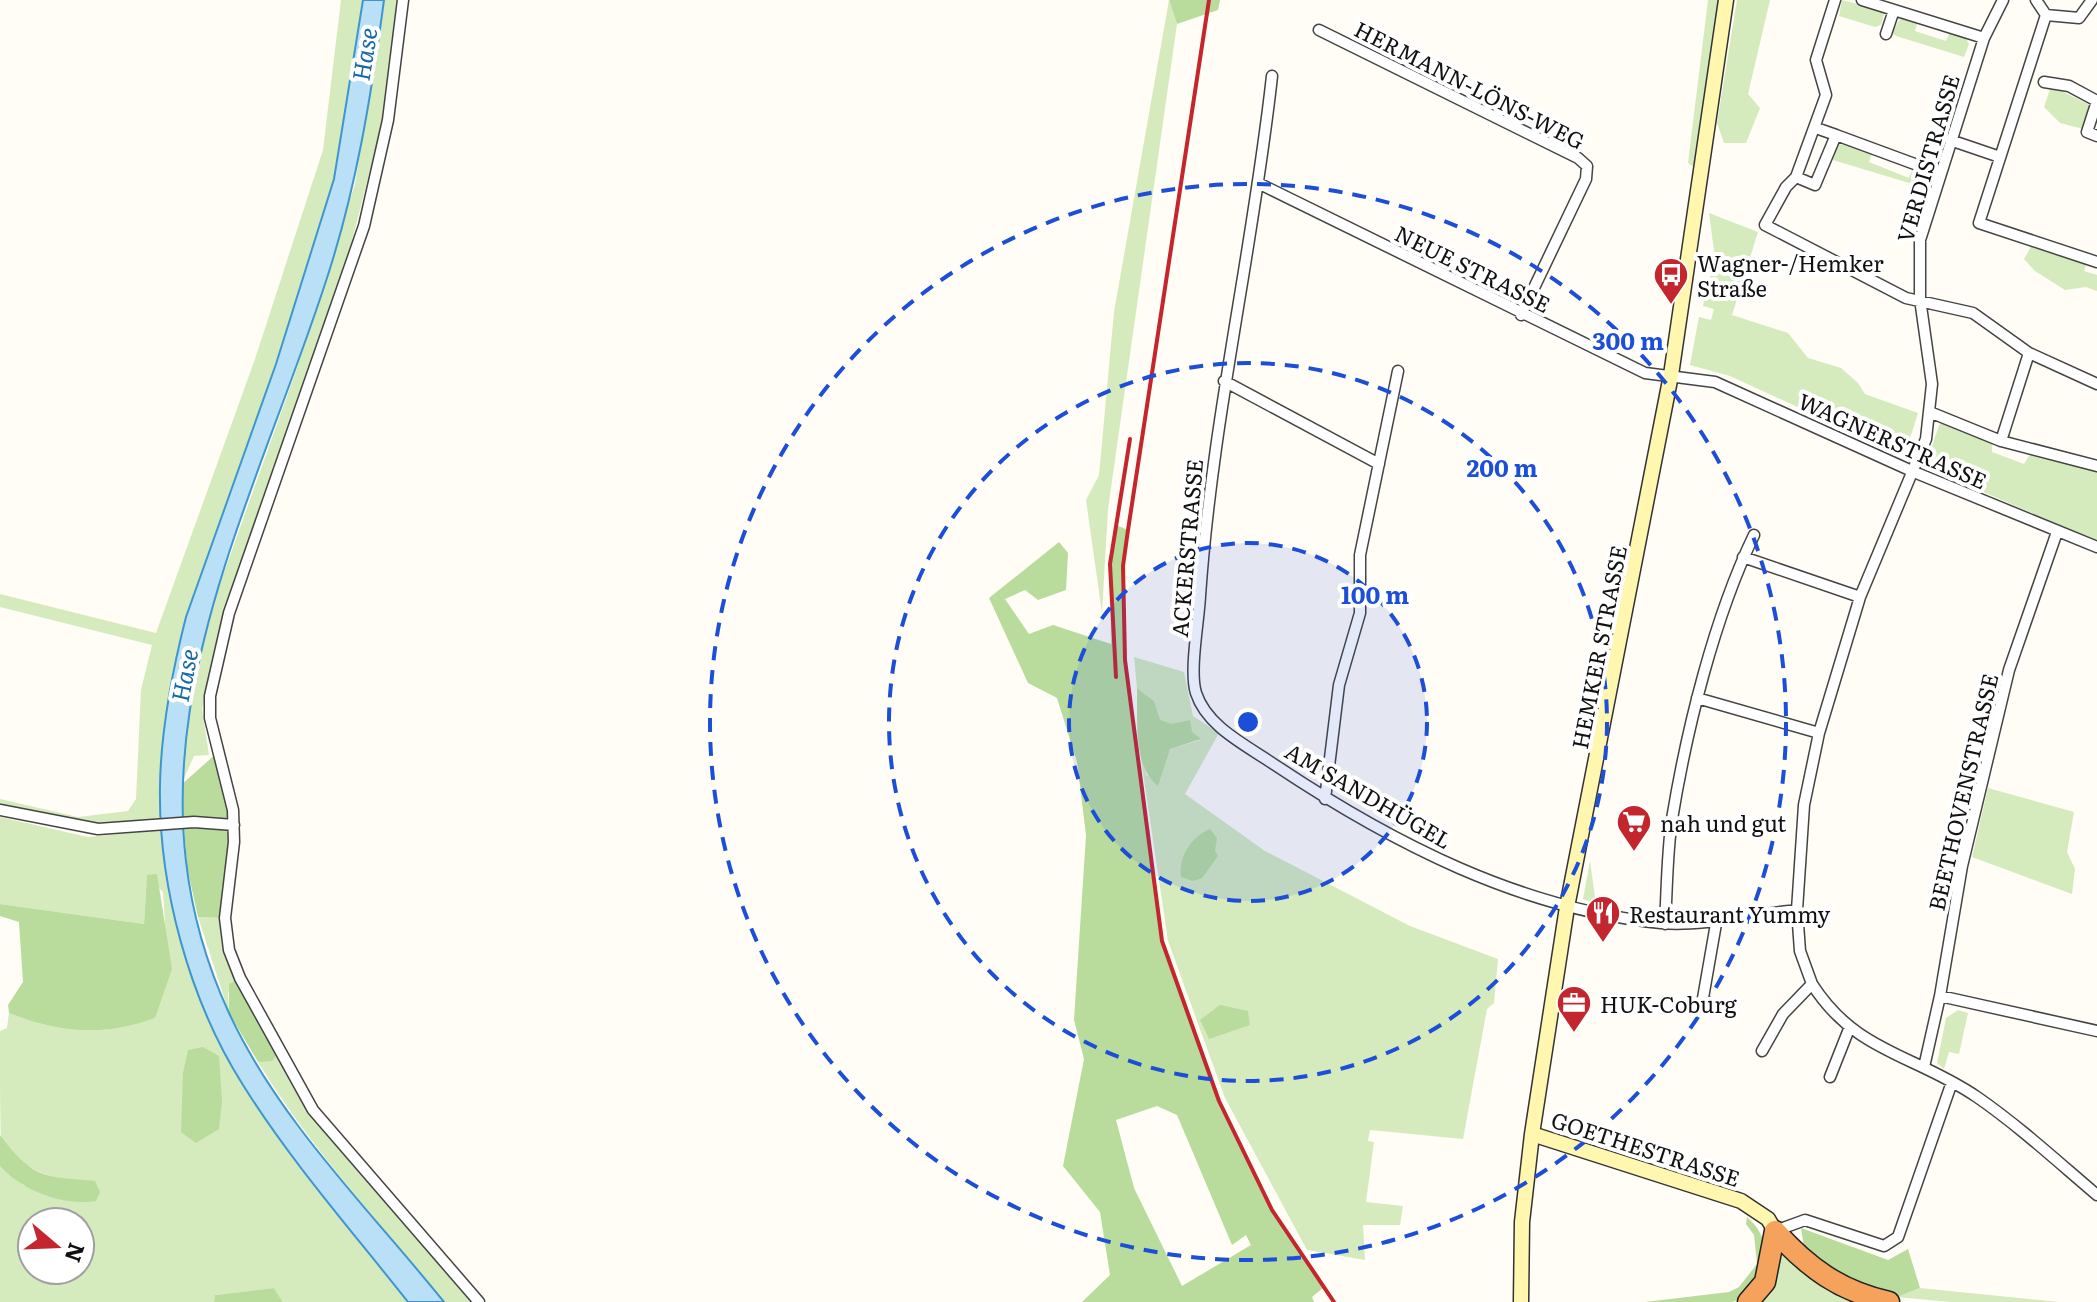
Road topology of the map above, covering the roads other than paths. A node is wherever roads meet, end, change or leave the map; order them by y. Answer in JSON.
{"nodes":[{"id":1,"x":403,"y":0,"type":"edge"},
{"id":2,"x":1726,"y":0,"type":"edge"},
{"id":3,"x":1835,"y":0,"type":"edge"},
{"id":4,"x":1862,"y":0,"type":"edge"},
{"id":5,"x":2003,"y":0,"type":"edge"},
{"id":6,"x":2036,"y":0,"type":"edge"},
{"id":7,"x":2092,"y":0,"type":"edge"},
{"id":8,"x":1894,"y":10,"type":"junction"},
{"id":9,"x":2046,"y":15,"type":"junction"},
{"id":10,"x":1319,"y":30,"type":"dead end"},
{"id":11,"x":1886,"y":34,"type":"dead end"},
{"id":12,"x":1984,"y":38,"type":"junction"},
{"id":13,"x":1272,"y":76,"type":"dead end"},
{"id":14,"x":2044,"y":82,"type":"dead end"},
{"id":15,"x":2097,"y":101,"type":"edge"},
{"id":16,"x":1816,"y":128,"type":"junction"},
{"id":17,"x":1836,"y":135,"type":"junction"},
{"id":18,"x":2097,"y":136,"type":"edge"},
{"id":19,"x":1950,"y":140,"type":"junction"},
{"id":20,"x":2000,"y":157,"type":"junction"},
{"id":21,"x":1939,"y":173,"type":"junction"},
{"id":22,"x":1796,"y":177,"type":"junction"},
{"id":23,"x":1260,"y":184,"type":"junction"},
{"id":24,"x":2097,"y":262,"type":"edge"},
{"id":25,"x":1920,"y":299,"type":"junction"},
{"id":26,"x":1521,"y":315,"type":"junction"},
{"id":27,"x":2029,"y":353,"type":"junction"},
{"id":28,"x":1398,"y":371,"type":"dead end"},
{"id":29,"x":1671,"y":375,"type":"junction"},
{"id":30,"x":1224,"y":381,"type":"junction"},
{"id":31,"x":2097,"y":384,"type":"edge"},
{"id":32,"x":1932,"y":413,"type":"junction"},
{"id":33,"x":2001,"y":441,"type":"junction"},
{"id":34,"x":1379,"y":464,"type":"junction"},
{"id":35,"x":2097,"y":466,"type":"edge"},
{"id":36,"x":1914,"y":472,"type":"junction"},
{"id":37,"x":2057,"y":532,"type":"junction"},
{"id":38,"x":1754,"y":535,"type":"dead end"},
{"id":39,"x":2097,"y":547,"type":"edge"},
{"id":40,"x":1743,"y":557,"type":"junction"},
{"id":41,"x":1860,"y":597,"type":"junction"},
{"id":42,"x":1697,"y":698,"type":"junction"},
{"id":43,"x":1206,"y":716,"type":"joint"},
{"id":44,"x":1819,"y":733,"type":"junction"},
{"id":45,"x":1325,"y":799,"type":"junction"},
{"id":46,"x":0,"y":810,"type":"edge"},
{"id":47,"x":234,"y":825,"type":"junction"},
{"id":48,"x":1567,"y":907,"type":"junction"},
{"id":49,"x":1797,"y":910,"type":"junction"},
{"id":50,"x":1717,"y":918,"type":"junction"},
{"id":51,"x":1665,"y":924,"type":"junction"},
{"id":52,"x":1812,"y":984,"type":"junction"},
{"id":53,"x":1940,"y":996,"type":"junction"},
{"id":54,"x":1703,"y":998,"type":"dead end"},
{"id":55,"x":1849,"y":1029,"type":"junction"},
{"id":56,"x":2097,"y":1031,"type":"edge"},
{"id":57,"x":1762,"y":1051,"type":"dead end"},
{"id":58,"x":1924,"y":1067,"type":"junction"},
{"id":59,"x":1830,"y":1077,"type":"dead end"},
{"id":60,"x":1952,"y":1082,"type":"junction"},
{"id":61,"x":1532,"y":1134,"type":"junction"},
{"id":62,"x":2097,"y":1195,"type":"edge"},
{"id":63,"x":1775,"y":1231,"type":"junction"},
{"id":64,"x":479,"y":1302,"type":"edge"},
{"id":65,"x":1521,"y":1302,"type":"edge"},
{"id":66,"x":1748,"y":1302,"type":"edge"},
{"id":67,"x":1889,"y":1302,"type":"edge"}],
"edges":[{"from":1,"to":47,"type":"street"},
{"from":2,"to":29,"type":"main road","name":"HEMKER STRASSE"},
{"from":3,"to":16,"type":"street"},
{"from":4,"to":8,"type":"street"},
{"from":5,"to":12,"type":"street","name":"VERDISTRASSE"},
{"from":6,"to":9,"type":"street"},
{"from":7,"to":9,"type":"street"},
{"from":8,"to":11,"type":"street"},
{"from":8,"to":12,"type":"street"},
{"from":9,"to":20,"type":"street"},
{"from":10,"to":26,"type":"street","name":"HERMANN-LÖNS-WEG"},
{"from":12,"to":19,"type":"street","name":"VERDISTRASSE"},
{"from":13,"to":23,"type":"street","name":"ACKERSTRASSE"},
{"from":14,"to":15,"type":"street"},
{"from":15,"to":18,"type":"street"},
{"from":16,"to":17,"type":"street"},
{"from":16,"to":22,"type":"street"},
{"from":17,"to":21,"type":"street"},
{"from":17,"to":22,"type":"street"},
{"from":19,"to":20,"type":"street"},
{"from":19,"to":21,"type":"street","name":"VERDISTRASSE"},
{"from":20,"to":24,"type":"street"},
{"from":21,"to":25,"type":"street","name":"VERDISTRASSE"},
{"from":22,"to":25,"type":"street"},
{"from":23,"to":26,"type":"street","name":"NEUE STRASSE"},
{"from":23,"to":30,"type":"street","name":"ACKERSTRASSE"},
{"from":25,"to":27,"type":"street"},
{"from":25,"to":32,"type":"street","name":"VERDISTRASSE"},
{"from":26,"to":29,"type":"street","name":"NEUE STRASSE"},
{"from":27,"to":31,"type":"street"},
{"from":27,"to":33,"type":"street"},
{"from":28,"to":34,"type":"street"},
{"from":29,"to":36,"type":"street","name":"WAGNERSTRASSE"},
{"from":29,"to":48,"type":"main road","name":"HEMKER STRASSE"},
{"from":30,"to":34,"type":"street"},
{"from":30,"to":43,"type":"street","name":"ACKERSTRASSE"},
{"from":32,"to":33,"type":"street"},
{"from":32,"to":36,"type":"street","name":"VERDISTRASSE"},
{"from":33,"to":35,"type":"street"},
{"from":34,"to":45,"type":"street"},
{"from":36,"to":37,"type":"street","name":"WAGNERSTRASSE"},
{"from":36,"to":41,"type":"street","name":"VERDISTRASSE"},
{"from":37,"to":39,"type":"street","name":"WAGNERSTRASSE"},
{"from":37,"to":53,"type":"street","name":"BEETHOVENSTRASSE"},
{"from":38,"to":40,"type":"street"},
{"from":40,"to":41,"type":"street"},
{"from":40,"to":42,"type":"street"},
{"from":41,"to":44,"type":"street","name":"VERDISTRASSE"},
{"from":42,"to":44,"type":"street"},
{"from":42,"to":51,"type":"street"},
{"from":43,"to":45,"type":"street","name":"AM SANDHÜGEL"},
{"from":44,"to":49,"type":"street","name":"VERDISTRASSE"},
{"from":45,"to":48,"type":"street","name":"AM SANDHÜGEL"},
{"from":46,"to":47,"type":"street"},
{"from":47,"to":64,"type":"street"},
{"from":48,"to":51,"type":"street","name":"AM SANDHÜGEL"},
{"from":48,"to":61,"type":"main road","name":"HEMKER STRASSE"},
{"from":49,"to":50,"type":"street","name":"AM SANDHÜGEL"},
{"from":49,"to":52,"type":"street","name":"VERDISTRASSE"},
{"from":50,"to":51,"type":"street","name":"AM SANDHÜGEL"},
{"from":50,"to":54,"type":"street"},
{"from":52,"to":55,"type":"street","name":"VERDISTRASSE"},
{"from":52,"to":57,"type":"street"},
{"from":53,"to":56,"type":"street"},
{"from":53,"to":58,"type":"street","name":"BEETHOVENSTRASSE"},
{"from":55,"to":58,"type":"street"},
{"from":55,"to":59,"type":"street"},
{"from":58,"to":60,"type":"street"},
{"from":60,"to":62,"type":"street"},
{"from":60,"to":63,"type":"street"},
{"from":61,"to":63,"type":"main road","name":"GOETHESTRASSE"},
{"from":61,"to":65,"type":"main road","name":"HEMKER STRASSE"},
{"from":63,"to":66,"type":"highway"},
{"from":63,"to":67,"type":"highway"}]}
